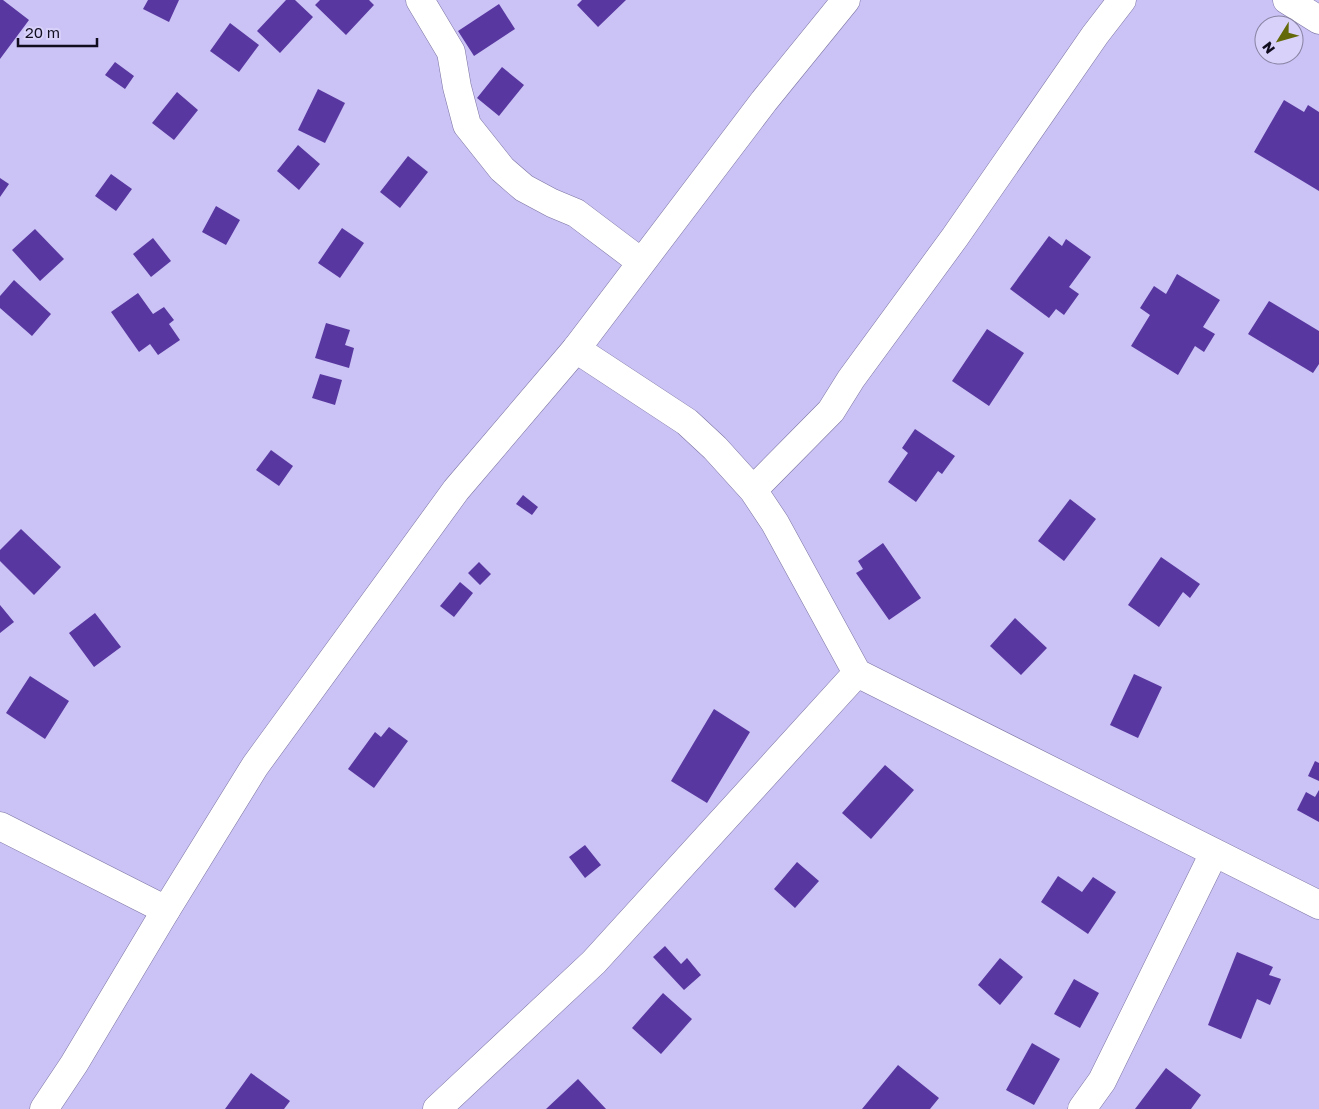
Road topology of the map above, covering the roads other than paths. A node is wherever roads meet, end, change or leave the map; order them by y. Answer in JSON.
{"nodes":[{"id":1,"x":420,"y":0,"type":"edge"},
{"id":2,"x":846,"y":0,"type":"edge"},
{"id":3,"x":1122,"y":0,"type":"edge"},
{"id":4,"x":1287,"y":0,"type":"edge"},
{"id":5,"x":1319,"y":20,"type":"edge"},
{"id":6,"x":642,"y":262,"type":"junction"},
{"id":7,"x":576,"y":349,"type":"junction"},
{"id":8,"x":753,"y":490,"type":"junction"},
{"id":9,"x":857,"y":674,"type":"junction"},
{"id":10,"x":0,"y":826,"type":"edge"},
{"id":11,"x":1214,"y":853,"type":"junction"},
{"id":12,"x":1319,"y":904,"type":"edge"},
{"id":13,"x":166,"y":910,"type":"junction"},
{"id":14,"x":44,"y":1109,"type":"edge"},
{"id":15,"x":437,"y":1109,"type":"edge"},
{"id":16,"x":1082,"y":1109,"type":"edge"}],
"edges":[{"from":1,"to":6,"type":"street"},
{"from":2,"to":6,"type":"street"},
{"from":3,"to":8,"type":"street"},
{"from":4,"to":5,"type":"street"},
{"from":6,"to":7,"type":"street"},
{"from":7,"to":8,"type":"street"},
{"from":7,"to":13,"type":"street"},
{"from":8,"to":9,"type":"street"},
{"from":9,"to":11,"type":"street"},
{"from":9,"to":15,"type":"street"},
{"from":10,"to":13,"type":"street"},
{"from":11,"to":12,"type":"street"},
{"from":11,"to":16,"type":"street"},
{"from":13,"to":14,"type":"street"}]}
